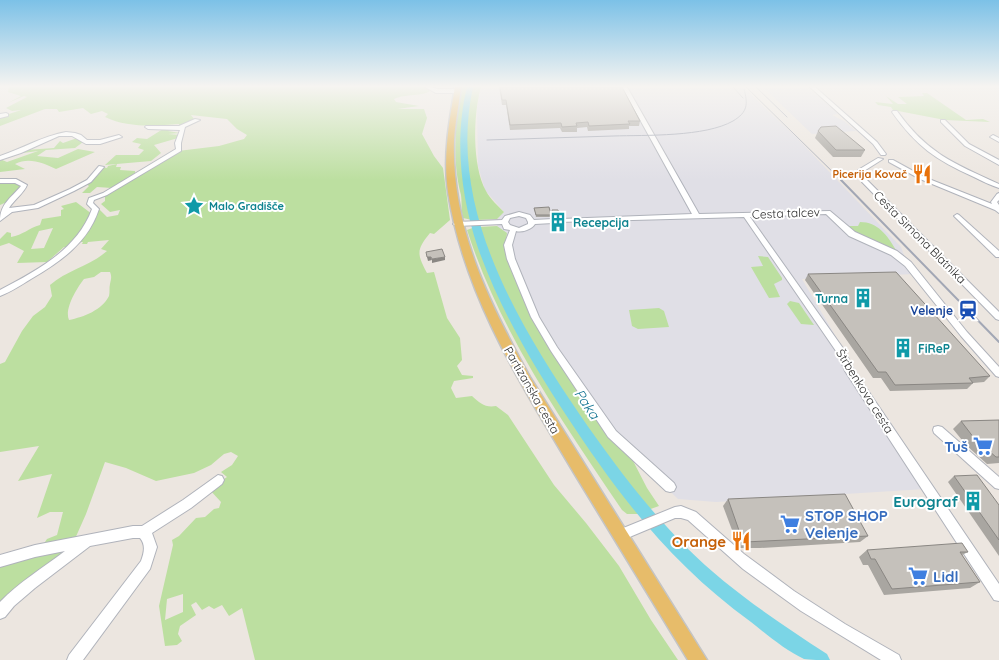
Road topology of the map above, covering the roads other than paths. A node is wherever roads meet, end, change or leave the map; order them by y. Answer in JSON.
{"nodes":[{"id":1,"x":454,"y":118,"type":"edge"},
{"id":2,"x":641,"y":118,"type":"edge"},
{"id":3,"x":847,"y":118,"type":"edge"},
{"id":4,"x":899,"y":118,"type":"edge"},
{"id":5,"x":197,"y":120,"type":"dead end"},
{"id":6,"x":943,"y":122,"type":"dead end"},
{"id":7,"x":148,"y":127,"type":"dead end"},
{"id":8,"x":181,"y":127,"type":"junction"},
{"id":9,"x":119,"y":137,"type":"dead end"},
{"id":10,"x":993,"y":137,"type":"dead end"},
{"id":11,"x":999,"y":140,"type":"edge"},
{"id":12,"x":881,"y":157,"type":"junction"},
{"id":13,"x":0,"y":158,"type":"edge"},
{"id":14,"x":999,"y":163,"type":"edge"},
{"id":15,"x":101,"y":167,"type":"dead end"},
{"id":16,"x":0,"y":181,"type":"edge"},
{"id":17,"x":999,"y":186,"type":"edge"},
{"id":18,"x":999,"y":195,"type":"edge"},
{"id":19,"x":14,"y":197,"type":"junction"},
{"id":20,"x":10,"y":210,"type":"junction"},
{"id":21,"x":997,"y":210,"type":"edge"},
{"id":22,"x":745,"y":214,"type":"junction"},
{"id":23,"x":696,"y":216,"type":"junction"},
{"id":24,"x":957,"y":216,"type":"dead end"},
{"id":25,"x":0,"y":218,"type":"edge"},
{"id":26,"x":553,"y":221,"type":"edge"},
{"id":27,"x":561,"y":221,"type":"edge"},
{"id":28,"x":504,"y":222,"type":"junction"},
{"id":29,"x":532,"y":222,"type":"junction"},
{"id":30,"x":463,"y":224,"type":"junction"},
{"id":31,"x":513,"y":230,"type":"junction"},
{"id":32,"x":999,"y":255,"type":"edge"},
{"id":33,"x":0,"y":293,"type":"edge"},
{"id":34,"x":999,"y":317,"type":"edge"},
{"id":35,"x":999,"y":373,"type":"edge"},
{"id":36,"x":938,"y":430,"type":"dead end"},
{"id":37,"x":218,"y":480,"type":"dead end"},
{"id":38,"x":999,"y":484,"type":"edge"},
{"id":39,"x":670,"y":487,"type":"dead end"},
{"id":40,"x":143,"y":532,"type":"junction"},
{"id":41,"x":620,"y":535,"type":"junction"},
{"id":42,"x":86,"y":542,"type":"junction"},
{"id":43,"x":0,"y":560,"type":"edge"},
{"id":44,"x":999,"y":595,"type":"edge"},
{"id":45,"x":0,"y":612,"type":"edge"},
{"id":46,"x":74,"y":660,"type":"edge"},
{"id":47,"x":698,"y":660,"type":"edge"},
{"id":48,"x":894,"y":660,"type":"edge"}],
"edges":[{"from":1,"to":30,"type":"main road","name":"Partizanska cesta"},
{"from":2,"to":23,"type":"street"},
{"from":3,"to":12,"type":"street"},
{"from":4,"to":17,"type":"street"},
{"from":5,"to":8,"type":"street"},
{"from":6,"to":14,"type":"street"},
{"from":7,"to":8,"type":"street"},
{"from":8,"to":33,"type":"street"},
{"from":9,"to":13,"type":"street"},
{"from":10,"to":11,"type":"street"},
{"from":12,"to":21,"type":"street"},
{"from":12,"to":34,"type":"street","name":"Cesta Simona Blatnika"},
{"from":15,"to":20,"type":"street"},
{"from":16,"to":19,"type":"street"},
{"from":18,"to":21,"type":"street"},
{"from":19,"to":20,"type":"street"},
{"from":19,"to":25,"type":"street"},
{"from":20,"to":25,"type":"street"},
{"from":22,"to":23,"type":"street"},
{"from":22,"to":35,"type":"street","name":"Cesta talcev"},
{"from":22,"to":44,"type":"street","name":"Štrbenkova cesta"},
{"from":23,"to":27,"type":"street"},
{"from":24,"to":32,"type":"street"},
{"from":26,"to":29,"type":"street"},
{"from":28,"to":29,"type":"street"},
{"from":28,"to":30,"type":"street"},
{"from":28,"to":31,"type":"street"},
{"from":29,"to":31,"type":"street"},
{"from":30,"to":41,"type":"main road","name":"Partizanska cesta"},
{"from":31,"to":39,"type":"street"},
{"from":36,"to":38,"type":"street"},
{"from":37,"to":40,"type":"street"},
{"from":40,"to":42,"type":"street"},
{"from":40,"to":46,"type":"street"},
{"from":41,"to":47,"type":"main road","name":"Partizanska cesta"},
{"from":41,"to":48,"type":"street"},
{"from":42,"to":43,"type":"street"},
{"from":42,"to":45,"type":"street"}]}
